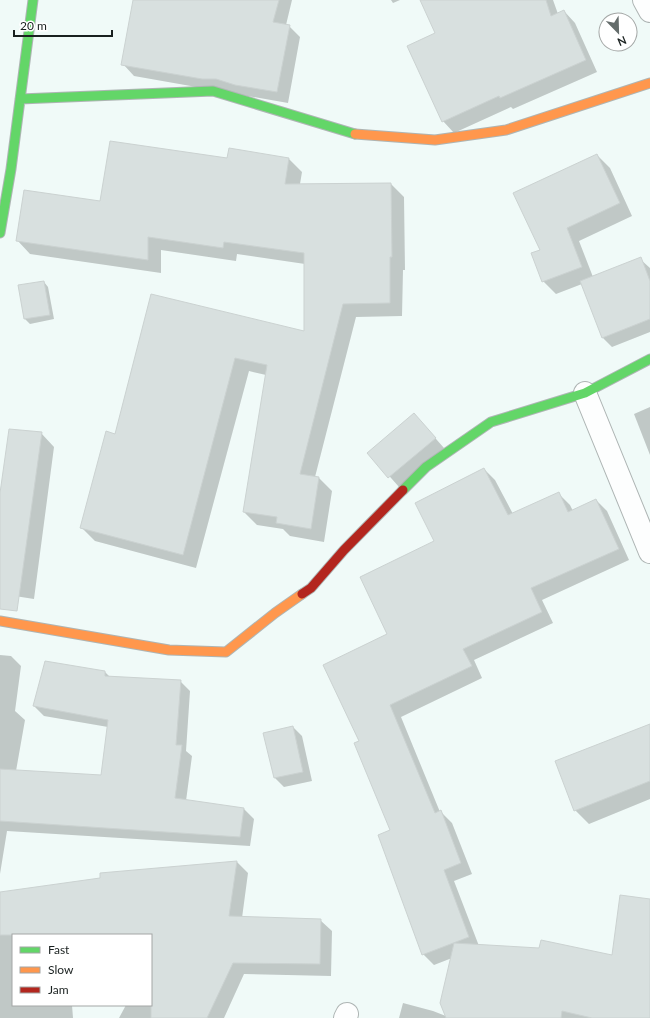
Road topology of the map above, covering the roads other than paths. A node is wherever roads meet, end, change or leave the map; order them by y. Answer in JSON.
{"nodes":[{"id":1,"x":33,"y":0,"type":"edge"},
{"id":2,"x":644,"y":0,"type":"edge"},
{"id":3,"x":650,"y":10,"type":"edge"},
{"id":4,"x":650,"y":83,"type":"edge"},
{"id":5,"x":20,"y":100,"type":"junction"},
{"id":6,"x":0,"y":233,"type":"edge"},
{"id":7,"x":650,"y":359,"type":"edge"},
{"id":8,"x":585,"y":393,"type":"junction"},
{"id":9,"x":650,"y":552,"type":"edge"},
{"id":10,"x":0,"y":621,"type":"edge"}],
"edges":[{"from":1,"to":5,"type":"street"},
{"from":2,"to":3,"type":"street"},
{"from":4,"to":5,"type":"street"},
{"from":5,"to":6,"type":"street"},
{"from":7,"to":8,"type":"street"},
{"from":8,"to":9,"type":"street"},
{"from":8,"to":10,"type":"street"}]}
